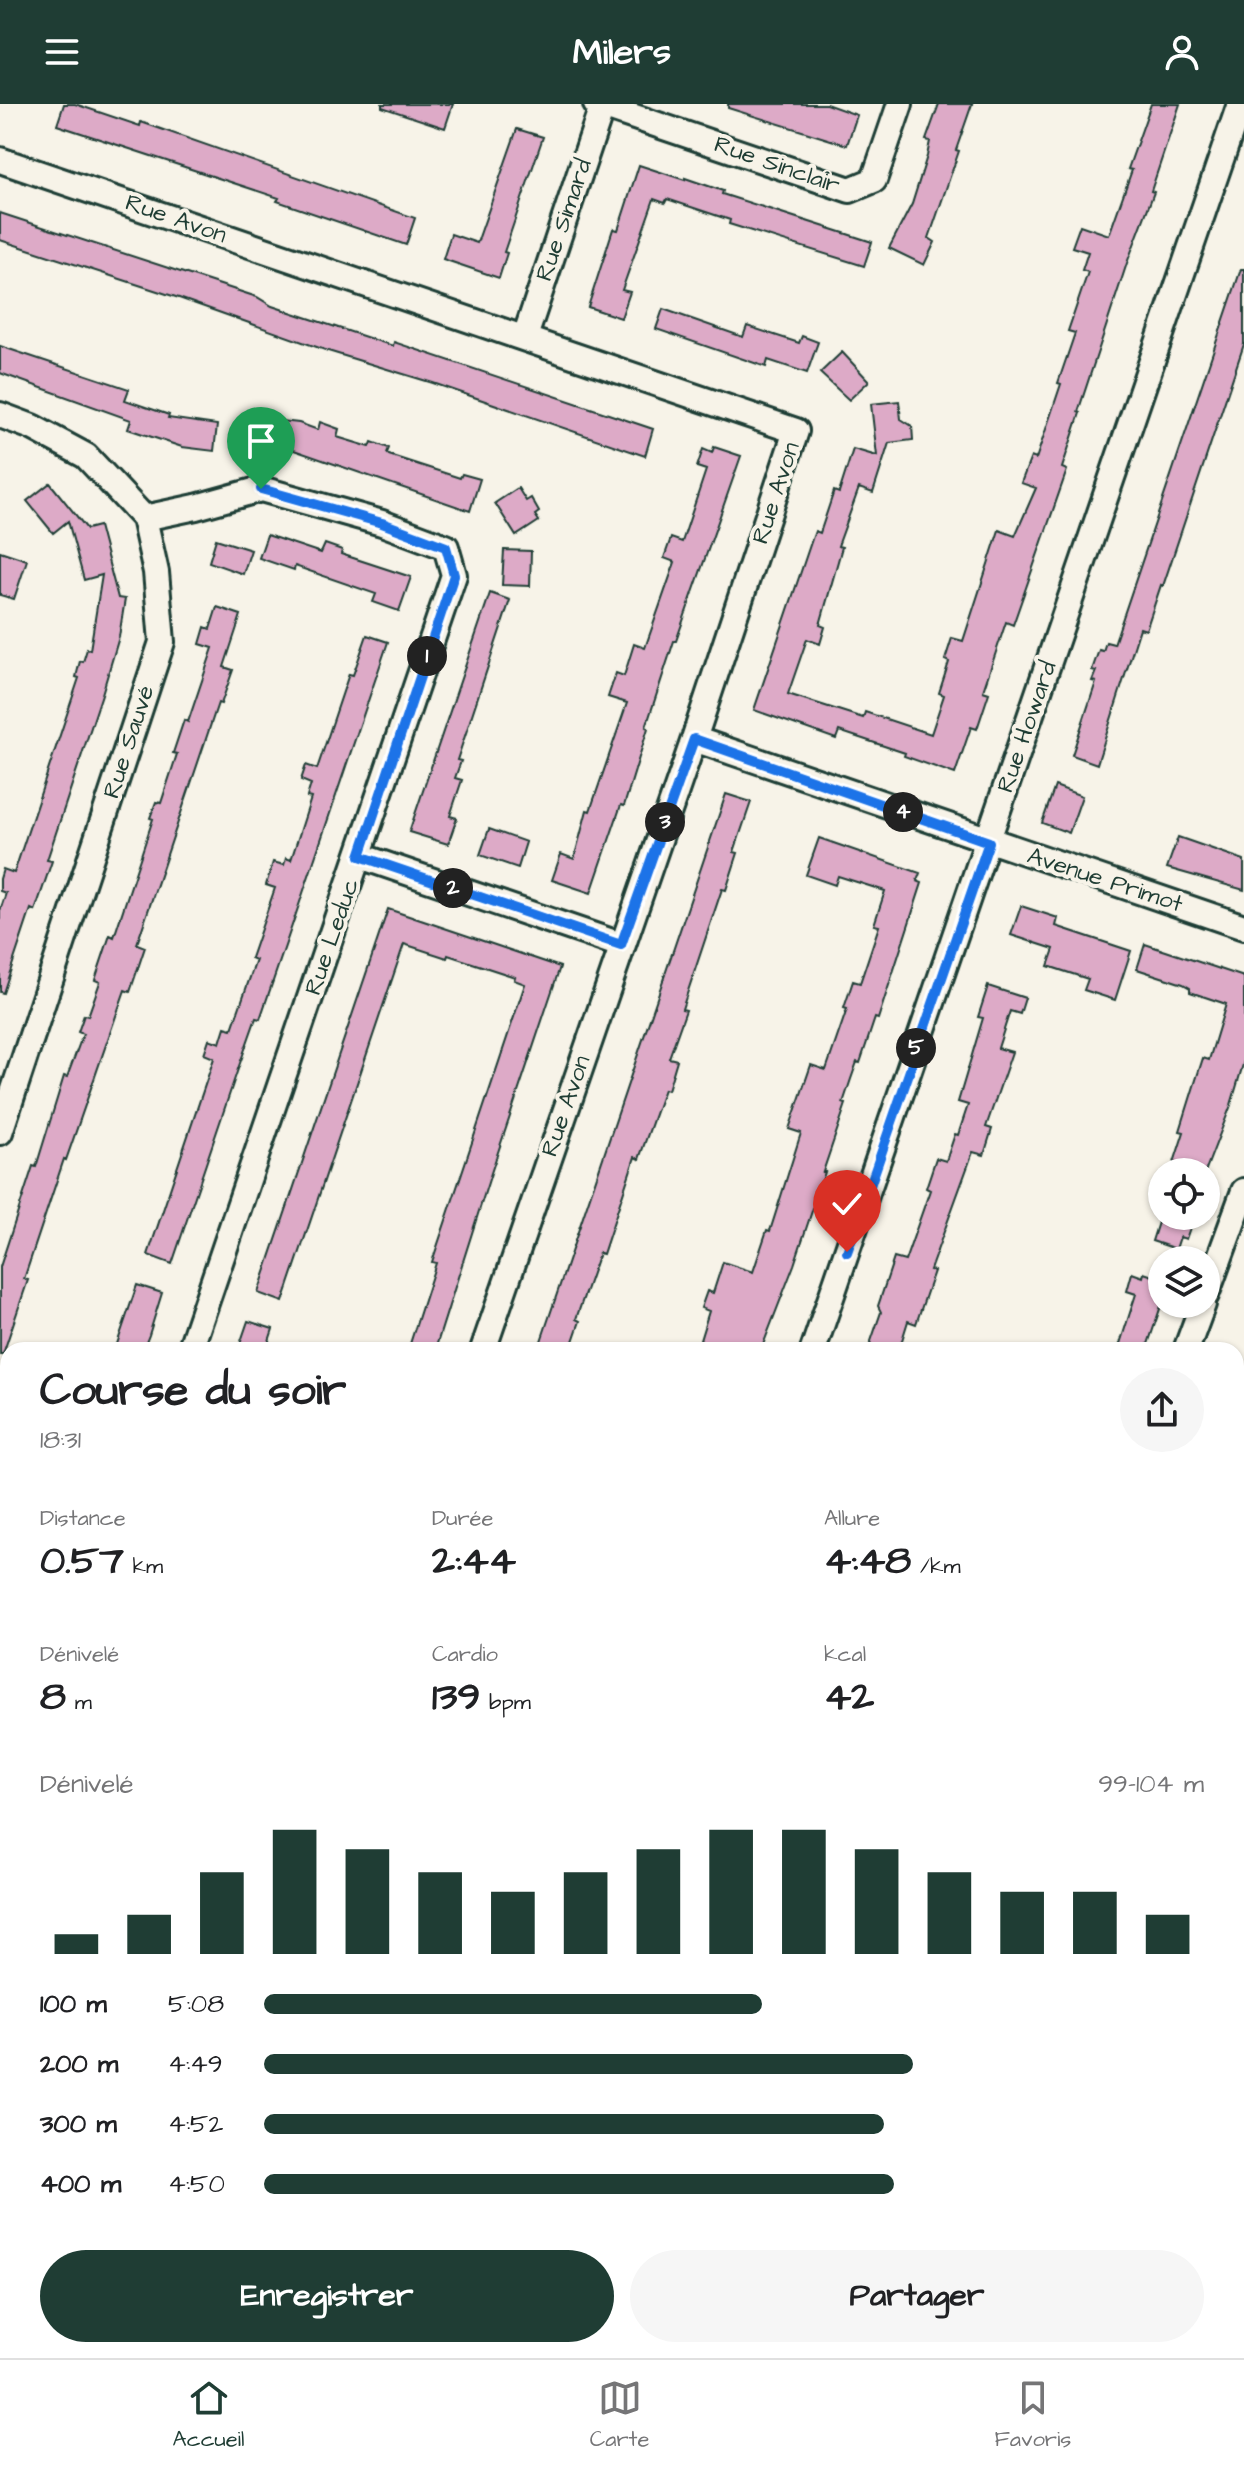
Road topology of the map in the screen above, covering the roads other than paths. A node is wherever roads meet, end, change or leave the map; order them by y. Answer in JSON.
{"nodes":[{"id":1,"x":900,"y":104,"type":"edge"},
{"id":2,"x":1240,"y":104,"type":"edge"},
{"id":3,"x":601,"y":105,"type":"edge"},
{"id":4,"x":0,"y":160,"type":"edge"},
{"id":5,"x":525,"y":337,"type":"junction"},
{"id":6,"x":1,"y":420,"type":"edge"},
{"id":7,"x":144,"y":518,"type":"junction"},
{"id":8,"x":694,"y":739,"type":"junction"},
{"id":9,"x":989,"y":842,"type":"junction"},
{"id":10,"x":360,"y":856,"type":"junction"},
{"id":11,"x":1244,"y":927,"type":"edge"},
{"id":12,"x":621,"y":945,"type":"junction"},
{"id":13,"x":0,"y":1132,"type":"edge"},
{"id":14,"x":1244,"y":1191,"type":"edge"},
{"id":15,"x":1220,"y":1257,"type":"edge"},
{"id":16,"x":1198,"y":1318,"type":"edge"},
{"id":17,"x":193,"y":1342,"type":"edge"},
{"id":18,"x":486,"y":1342,"type":"edge"},
{"id":19,"x":816,"y":1342,"type":"edge"},
{"id":20,"x":1189,"y":1342,"type":"edge"}],
"edges":[{"from":1,"to":3,"type":"street","name":"Rue Sinclair"},
{"from":2,"to":9,"type":"street","name":"Rue Howard"},
{"from":3,"to":5,"type":"street","name":"Rue Simard"},
{"from":4,"to":5,"type":"street","name":"Rue Avon"},
{"from":5,"to":8,"type":"street","name":"Rue Avon"},
{"from":6,"to":7,"type":"street"},
{"from":7,"to":10,"type":"street","name":"Rue Leduc"},
{"from":7,"to":13,"type":"street","name":"Rue Sauvé"},
{"from":8,"to":9,"type":"street","name":"Avenue Primot"},
{"from":8,"to":12,"type":"street","name":"Rue Avon"},
{"from":9,"to":11,"type":"street","name":"Avenue Primot"},
{"from":9,"to":19,"type":"street","name":"Rue Howard"},
{"from":10,"to":12,"type":"street"},
{"from":10,"to":17,"type":"street","name":"Rue Leduc"},
{"from":12,"to":18,"type":"street","name":"Rue Avon"},
{"from":14,"to":15,"type":"street"},
{"from":16,"to":20,"type":"street"}]}
